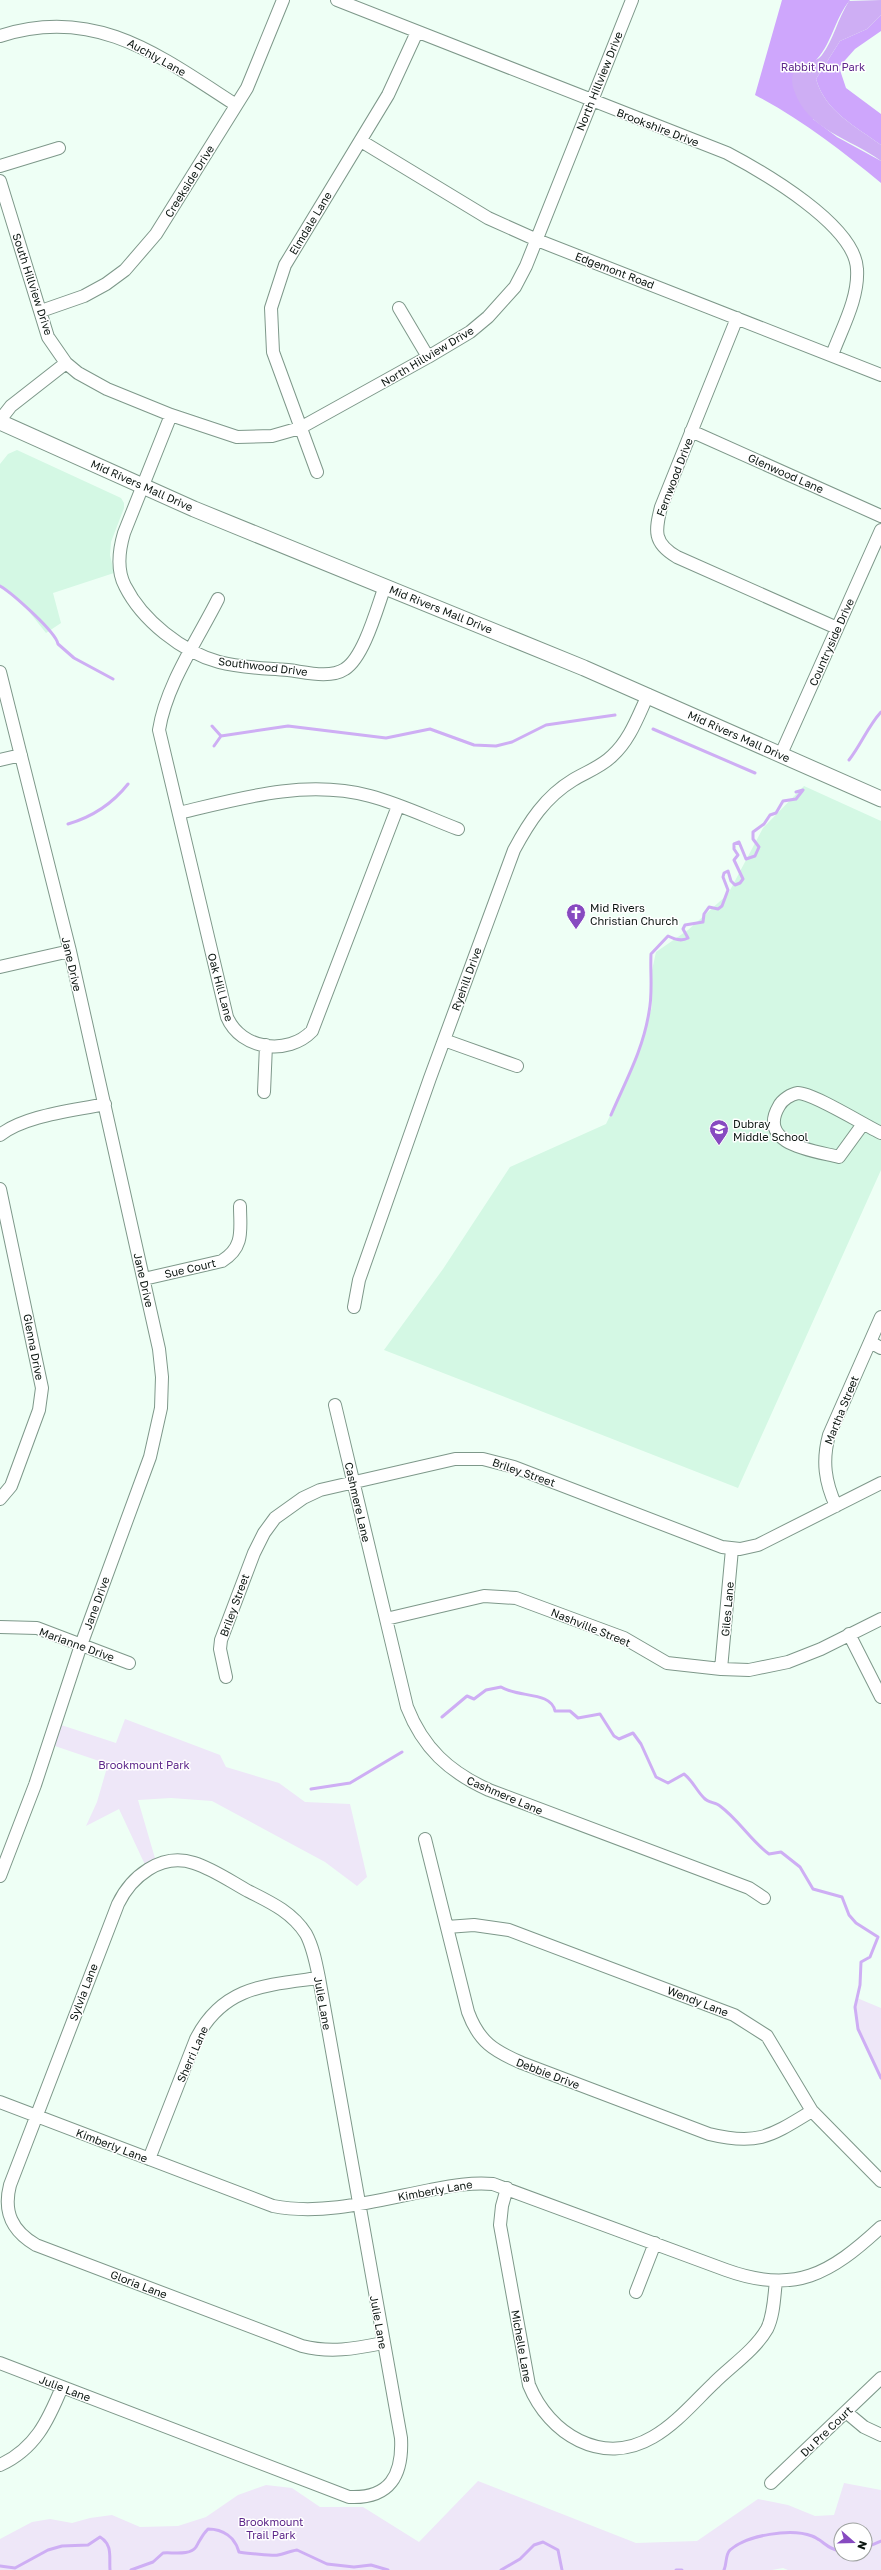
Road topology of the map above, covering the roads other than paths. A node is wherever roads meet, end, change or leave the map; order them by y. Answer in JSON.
{"nodes":[{"id":1,"x":283,"y":0,"type":"edge"},
{"id":2,"x":337,"y":0,"type":"edge"},
{"id":3,"x":632,"y":0,"type":"edge"},
{"id":4,"x":417,"y":32,"type":"junction"},
{"id":5,"x":0,"y":36,"type":"edge"},
{"id":6,"x":591,"y":101,"type":"junction"},
{"id":7,"x":236,"y":105,"type":"junction"},
{"id":8,"x":361,"y":141,"type":"junction"},
{"id":9,"x":59,"y":148,"type":"dead end"},
{"id":10,"x":0,"y":166,"type":"edge"},
{"id":11,"x":0,"y":181,"type":"edge"},
{"id":12,"x":537,"y":240,"type":"junction"},
{"id":13,"x":399,"y":308,"type":"dead end"},
{"id":14,"x":41,"y":311,"type":"junction"},
{"id":15,"x":737,"y":318,"type":"junction"},
{"id":16,"x":832,"y":355,"type":"junction"},
{"id":17,"x":428,"y":358,"type":"junction"},
{"id":18,"x":66,"y":362,"type":"junction"},
{"id":19,"x":881,"y":375,"type":"edge"},
{"id":20,"x":171,"y":416,"type":"junction"},
{"id":21,"x":0,"y":421,"type":"edge"},
{"id":22,"x":300,"y":428,"type":"junction"},
{"id":23,"x":691,"y":431,"type":"junction"},
{"id":24,"x":317,"y":472,"type":"dead end"},
{"id":25,"x":142,"y":486,"type":"junction"},
{"id":26,"x":881,"y":516,"type":"edge"},
{"id":27,"x":881,"y":530,"type":"edge"},
{"id":28,"x":385,"y":586,"type":"junction"},
{"id":29,"x":218,"y":599,"type":"dead end"},
{"id":30,"x":837,"y":628,"type":"junction"},
{"id":31,"x":192,"y":651,"type":"junction"},
{"id":32,"x":0,"y":672,"type":"edge"},
{"id":33,"x":648,"y":695,"type":"junction"},
{"id":34,"x":782,"y":754,"type":"junction"},
{"id":35,"x":21,"y":755,"type":"junction"},
{"id":36,"x":0,"y":760,"type":"edge"},
{"id":37,"x":881,"y":799,"type":"edge"},
{"id":38,"x":398,"y":806,"type":"junction"},
{"id":39,"x":179,"y":813,"type":"junction"},
{"id":40,"x":458,"y":829,"type":"dead end"},
{"id":41,"x":70,"y":951,"type":"junction"},
{"id":42,"x":0,"y":966,"type":"edge"},
{"id":43,"x":444,"y":1040,"type":"junction"},
{"id":44,"x":266,"y":1045,"type":"junction"},
{"id":45,"x":517,"y":1066,"type":"dead end"},
{"id":46,"x":264,"y":1092,"type":"dead end"},
{"id":47,"x":104,"y":1104,"type":"junction"},
{"id":48,"x":863,"y":1124,"type":"junction"},
{"id":49,"x":881,"y":1133,"type":"edge"},
{"id":50,"x":0,"y":1135,"type":"edge"},
{"id":51,"x":0,"y":1189,"type":"edge"},
{"id":52,"x":240,"y":1206,"type":"dead end"},
{"id":53,"x":144,"y":1279,"type":"junction"},
{"id":54,"x":354,"y":1307,"type":"dead end"},
{"id":55,"x":881,"y":1317,"type":"edge"},
{"id":56,"x":870,"y":1342,"type":"junction"},
{"id":57,"x":881,"y":1348,"type":"edge"},
{"id":58,"x":334,"y":1404,"type":"dead end"},
{"id":59,"x":354,"y":1482,"type":"junction"},
{"id":60,"x":881,"y":1483,"type":"edge"},
{"id":61,"x":0,"y":1499,"type":"edge"},
{"id":62,"x":836,"y":1506,"type":"junction"},
{"id":63,"x":732,"y":1549,"type":"junction"},
{"id":64,"x":386,"y":1619,"type":"junction"},
{"id":65,"x":881,"y":1620,"type":"edge"},
{"id":66,"x":0,"y":1627,"type":"edge"},
{"id":67,"x":849,"y":1634,"type":"junction"},
{"id":68,"x":81,"y":1645,"type":"junction"},
{"id":69,"x":129,"y":1663,"type":"dead end"},
{"id":70,"x":721,"y":1669,"type":"junction"},
{"id":71,"x":226,"y":1677,"type":"dead end"},
{"id":72,"x":881,"y":1697,"type":"edge"},
{"id":73,"x":425,"y":1839,"type":"dead end"},
{"id":74,"x":140,"y":1874,"type":"joint"},
{"id":75,"x":0,"y":1876,"type":"edge"},
{"id":76,"x":764,"y":1898,"type":"dead end"},
{"id":77,"x":447,"y":1927,"type":"junction"},
{"id":78,"x":319,"y":1978,"type":"junction"},
{"id":79,"x":0,"y":2102,"type":"edge"},
{"id":80,"x":812,"y":2111,"type":"junction"},
{"id":81,"x":36,"y":2116,"type":"junction"},
{"id":82,"x":149,"y":2159,"type":"junction"},
{"id":83,"x":881,"y":2181,"type":"edge"},
{"id":84,"x":507,"y":2188,"type":"junction"},
{"id":85,"x":359,"y":2203,"type":"junction"},
{"id":86,"x":881,"y":2227,"type":"edge"},
{"id":87,"x":655,"y":2243,"type":"junction"},
{"id":88,"x":776,"y":2282,"type":"junction"},
{"id":89,"x":636,"y":2292,"type":"dead end"},
{"id":90,"x":383,"y":2343,"type":"junction"},
{"id":91,"x":0,"y":2363,"type":"edge"},
{"id":92,"x":881,"y":2378,"type":"edge"},
{"id":93,"x":62,"y":2387,"type":"junction"},
{"id":94,"x":846,"y":2412,"type":"junction"},
{"id":95,"x":881,"y":2436,"type":"edge"},
{"id":96,"x":0,"y":2465,"type":"edge"},
{"id":97,"x":770,"y":2483,"type":"dead end"}],
"edges":[{"from":1,"to":7,"type":"street","name":"Creekside Drive"},
{"from":2,"to":4,"type":"street","name":"Brookshire Drive"},
{"from":3,"to":6,"type":"street","name":"North Hillview Drive"},
{"from":4,"to":6,"type":"street","name":"Brookshire Drive"},
{"from":4,"to":8,"type":"street","name":"Elmdale Lane"},
{"from":5,"to":7,"type":"street","name":"Auchly Lane"},
{"from":6,"to":12,"type":"street","name":"North Hillview Drive"},
{"from":6,"to":16,"type":"street","name":"Brookshire Drive"},
{"from":7,"to":14,"type":"street","name":"Creekside Drive"},
{"from":8,"to":12,"type":"street","name":"Edgemont Road"},
{"from":8,"to":22,"type":"street","name":"Elmdale Lane"},
{"from":9,"to":10,"type":"street"},
{"from":11,"to":14,"type":"street","name":"South Hillview Drive"},
{"from":12,"to":15,"type":"street","name":"Edgemont Road"},
{"from":12,"to":17,"type":"street","name":"North Hillview Drive"},
{"from":13,"to":17,"type":"street"},
{"from":14,"to":18,"type":"street","name":"South Hillview Drive"},
{"from":15,"to":16,"type":"street","name":"Edgemont Road"},
{"from":15,"to":23,"type":"street","name":"Fernwood Drive"},
{"from":16,"to":19,"type":"street","name":"Edgemont Road"},
{"from":17,"to":22,"type":"street","name":"North Hillview Drive"},
{"from":18,"to":20,"type":"street","name":"South Hillview Drive"},
{"from":18,"to":21,"type":"street"},
{"from":20,"to":22,"type":"street","name":"North Hillview Drive"},
{"from":20,"to":25,"type":"street","name":"Southwood Drive"},
{"from":21,"to":25,"type":"main road","name":"Mid Rivers Mall Drive"},
{"from":22,"to":24,"type":"street","name":"Elmdale Lane"},
{"from":23,"to":26,"type":"street","name":"Glenwood Lane"},
{"from":23,"to":30,"type":"street","name":"Fernwood Drive"},
{"from":25,"to":28,"type":"main road","name":"Mid Rivers Mall Drive"},
{"from":25,"to":31,"type":"street","name":"Southwood Drive"},
{"from":27,"to":30,"type":"street","name":"Countryside Drive"},
{"from":28,"to":31,"type":"street","name":"Southwood Drive"},
{"from":28,"to":33,"type":"main road","name":"Mid Rivers Mall Drive"},
{"from":29,"to":31,"type":"street","name":"Oak Hill Lane"},
{"from":30,"to":34,"type":"street","name":"Countryside Drive"},
{"from":31,"to":39,"type":"street","name":"Oak Hill Lane"},
{"from":32,"to":35,"type":"street","name":"Jane Drive"},
{"from":33,"to":34,"type":"main road","name":"Mid Rivers Mall Drive"},
{"from":33,"to":43,"type":"street","name":"Ryehill Drive"},
{"from":34,"to":37,"type":"main road","name":"Mid Rivers Mall Drive"},
{"from":35,"to":36,"type":"street"},
{"from":35,"to":41,"type":"street","name":"Jane Drive"},
{"from":38,"to":39,"type":"street"},
{"from":38,"to":40,"type":"street"},
{"from":38,"to":44,"type":"street","name":"Oak Hill Lane"},
{"from":39,"to":44,"type":"street","name":"Oak Hill Lane"},
{"from":41,"to":42,"type":"street"},
{"from":41,"to":47,"type":"street","name":"Jane Drive"},
{"from":43,"to":45,"type":"street"},
{"from":43,"to":54,"type":"street","name":"Ryehill Drive"},
{"from":44,"to":46,"type":"street"},
{"from":47,"to":50,"type":"street"},
{"from":47,"to":53,"type":"street","name":"Jane Drive"},
{"from":48,"to":48,"type":"street"},
{"from":48,"to":49,"type":"street"},
{"from":51,"to":61,"type":"street","name":"Glenna Drive"},
{"from":52,"to":53,"type":"street","name":"Sue Court"},
{"from":53,"to":68,"type":"street","name":"Jane Drive"},
{"from":55,"to":56,"type":"street","name":"Martha Street"},
{"from":56,"to":57,"type":"street"},
{"from":56,"to":62,"type":"street","name":"Martha Street"},
{"from":58,"to":59,"type":"street","name":"Cashmere Lane"},
{"from":59,"to":63,"type":"street","name":"Briley Street"},
{"from":59,"to":64,"type":"street","name":"Cashmere Lane"},
{"from":59,"to":71,"type":"street","name":"Briley Street"},
{"from":60,"to":62,"type":"street","name":"Briley Street"},
{"from":62,"to":63,"type":"street","name":"Briley Street"},
{"from":63,"to":70,"type":"street","name":"Giles Lane"},
{"from":64,"to":70,"type":"street","name":"Nashville Street"},
{"from":64,"to":76,"type":"street","name":"Cashmere Lane"},
{"from":65,"to":67,"type":"street","name":"Nashville Street"},
{"from":66,"to":68,"type":"street","name":"Marianne Drive"},
{"from":67,"to":70,"type":"street","name":"Nashville Street"},
{"from":67,"to":72,"type":"street"},
{"from":68,"to":69,"type":"street","name":"Marianne Drive"},
{"from":68,"to":75,"type":"street","name":"Jane Drive"},
{"from":73,"to":77,"type":"street","name":"Debbie Drive"},
{"from":74,"to":78,"type":"street","name":"Julie Lane"},
{"from":74,"to":81,"type":"street","name":"Sylvia Lane"},
{"from":77,"to":80,"type":"street","name":"Wendy Lane"},
{"from":77,"to":80,"type":"street","name":"Debbie Drive"},
{"from":78,"to":82,"type":"street","name":"Sherri Lane"},
{"from":78,"to":85,"type":"street","name":"Julie Lane"},
{"from":79,"to":81,"type":"street","name":"Kimberly Lane"},
{"from":80,"to":83,"type":"street","name":"Wendy Lane"},
{"from":81,"to":82,"type":"street","name":"Kimberly Lane"},
{"from":81,"to":90,"type":"street","name":"Gloria Lane"},
{"from":82,"to":85,"type":"street","name":"Kimberly Lane"},
{"from":84,"to":85,"type":"street","name":"Kimberly Lane"},
{"from":84,"to":87,"type":"street","name":"Kimberly Lane"},
{"from":84,"to":88,"type":"street","name":"Michelle Lane"},
{"from":85,"to":90,"type":"street","name":"Julie Lane"},
{"from":86,"to":88,"type":"street","name":"Kimberly Lane"},
{"from":87,"to":88,"type":"street","name":"Kimberly Lane"},
{"from":87,"to":89,"type":"street"},
{"from":90,"to":93,"type":"street","name":"Julie Lane"},
{"from":91,"to":93,"type":"street","name":"Julie Lane"},
{"from":92,"to":94,"type":"street","name":"Du Pre Court"},
{"from":93,"to":96,"type":"street"},
{"from":94,"to":95,"type":"street"},
{"from":94,"to":97,"type":"street","name":"Du Pre Court"}]}
